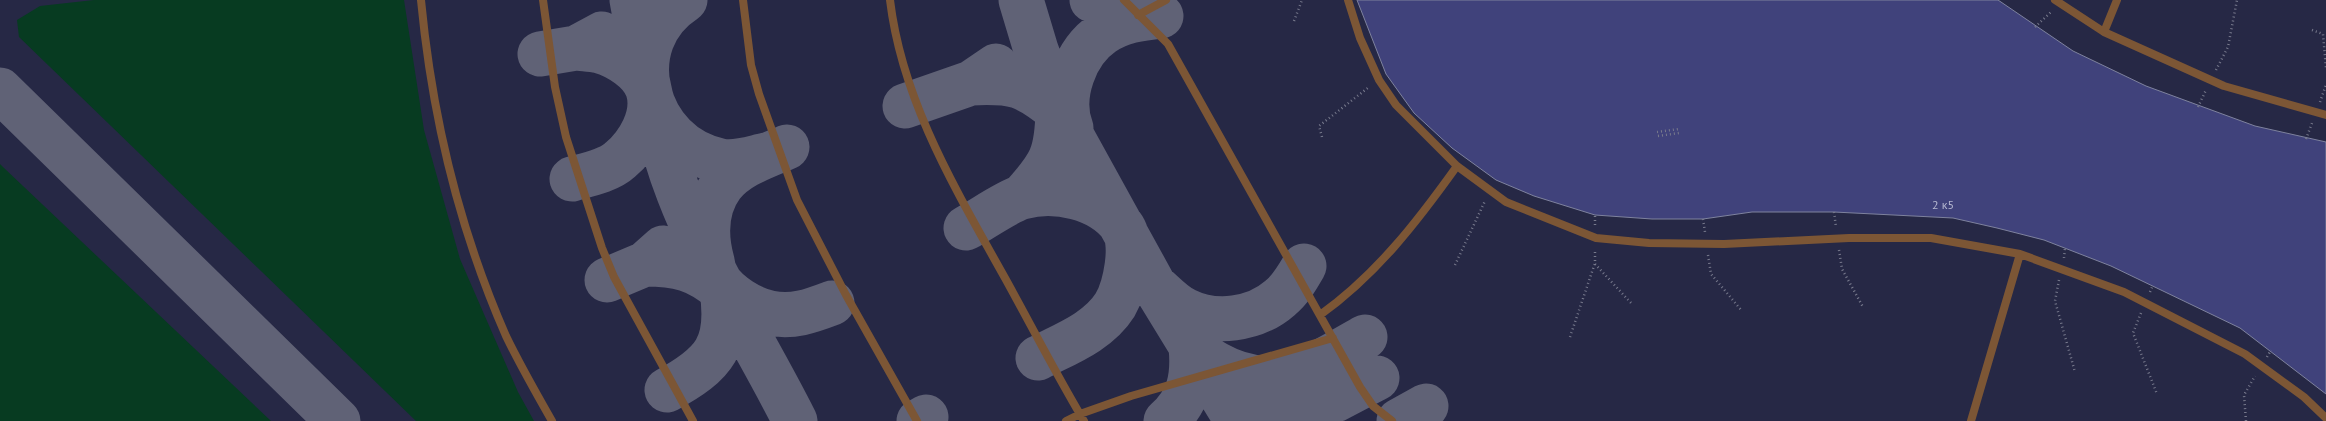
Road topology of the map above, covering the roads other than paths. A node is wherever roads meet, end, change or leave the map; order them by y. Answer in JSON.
{"nodes":[{"id":1,"x":421,"y":0,"type":"edge"},
{"id":2,"x":543,"y":0,"type":"edge"},
{"id":3,"x":744,"y":0,"type":"edge"},
{"id":4,"x":890,"y":0,"type":"edge"},
{"id":5,"x":1124,"y":0,"type":"edge"},
{"id":6,"x":1166,"y":0,"type":"edge"},
{"id":7,"x":1348,"y":0,"type":"edge"},
{"id":8,"x":2055,"y":0,"type":"edge"},
{"id":9,"x":2117,"y":0,"type":"edge"},
{"id":10,"x":1138,"y":15,"type":"junction"},
{"id":11,"x":2104,"y":32,"type":"junction"},
{"id":12,"x":2326,"y":115,"type":"edge"},
{"id":13,"x":1457,"y":166,"type":"junction"},
{"id":14,"x":2020,"y":254,"type":"junction"},
{"id":15,"x":1320,"y":314,"type":"junction"},
{"id":16,"x":1333,"y":338,"type":"junction"},
{"id":17,"x":1082,"y":417,"type":"edge"},
{"id":18,"x":2326,"y":418,"type":"edge"},
{"id":19,"x":552,"y":421,"type":"edge"},
{"id":20,"x":693,"y":421,"type":"edge"},
{"id":21,"x":917,"y":421,"type":"edge"},
{"id":22,"x":1066,"y":421,"type":"edge"},
{"id":23,"x":1392,"y":421,"type":"edge"},
{"id":24,"x":1971,"y":421,"type":"edge"}],
"edges":[{"from":1,"to":19,"type":"lane"},
{"from":2,"to":20,"type":"lane"},
{"from":3,"to":21,"type":"lane"},
{"from":4,"to":17,"type":"lane"},
{"from":5,"to":10,"type":"lane"},
{"from":6,"to":10,"type":"lane"},
{"from":7,"to":13,"type":"lane"},
{"from":8,"to":11,"type":"lane"},
{"from":9,"to":11,"type":"lane"},
{"from":10,"to":15,"type":"lane"},
{"from":11,"to":12,"type":"lane"},
{"from":13,"to":14,"type":"lane"},
{"from":13,"to":15,"type":"lane"},
{"from":14,"to":18,"type":"lane"},
{"from":14,"to":24,"type":"lane"},
{"from":15,"to":16,"type":"lane"},
{"from":16,"to":17,"type":"lane"},
{"from":16,"to":23,"type":"lane"},
{"from":17,"to":22,"type":"lane"}]}
